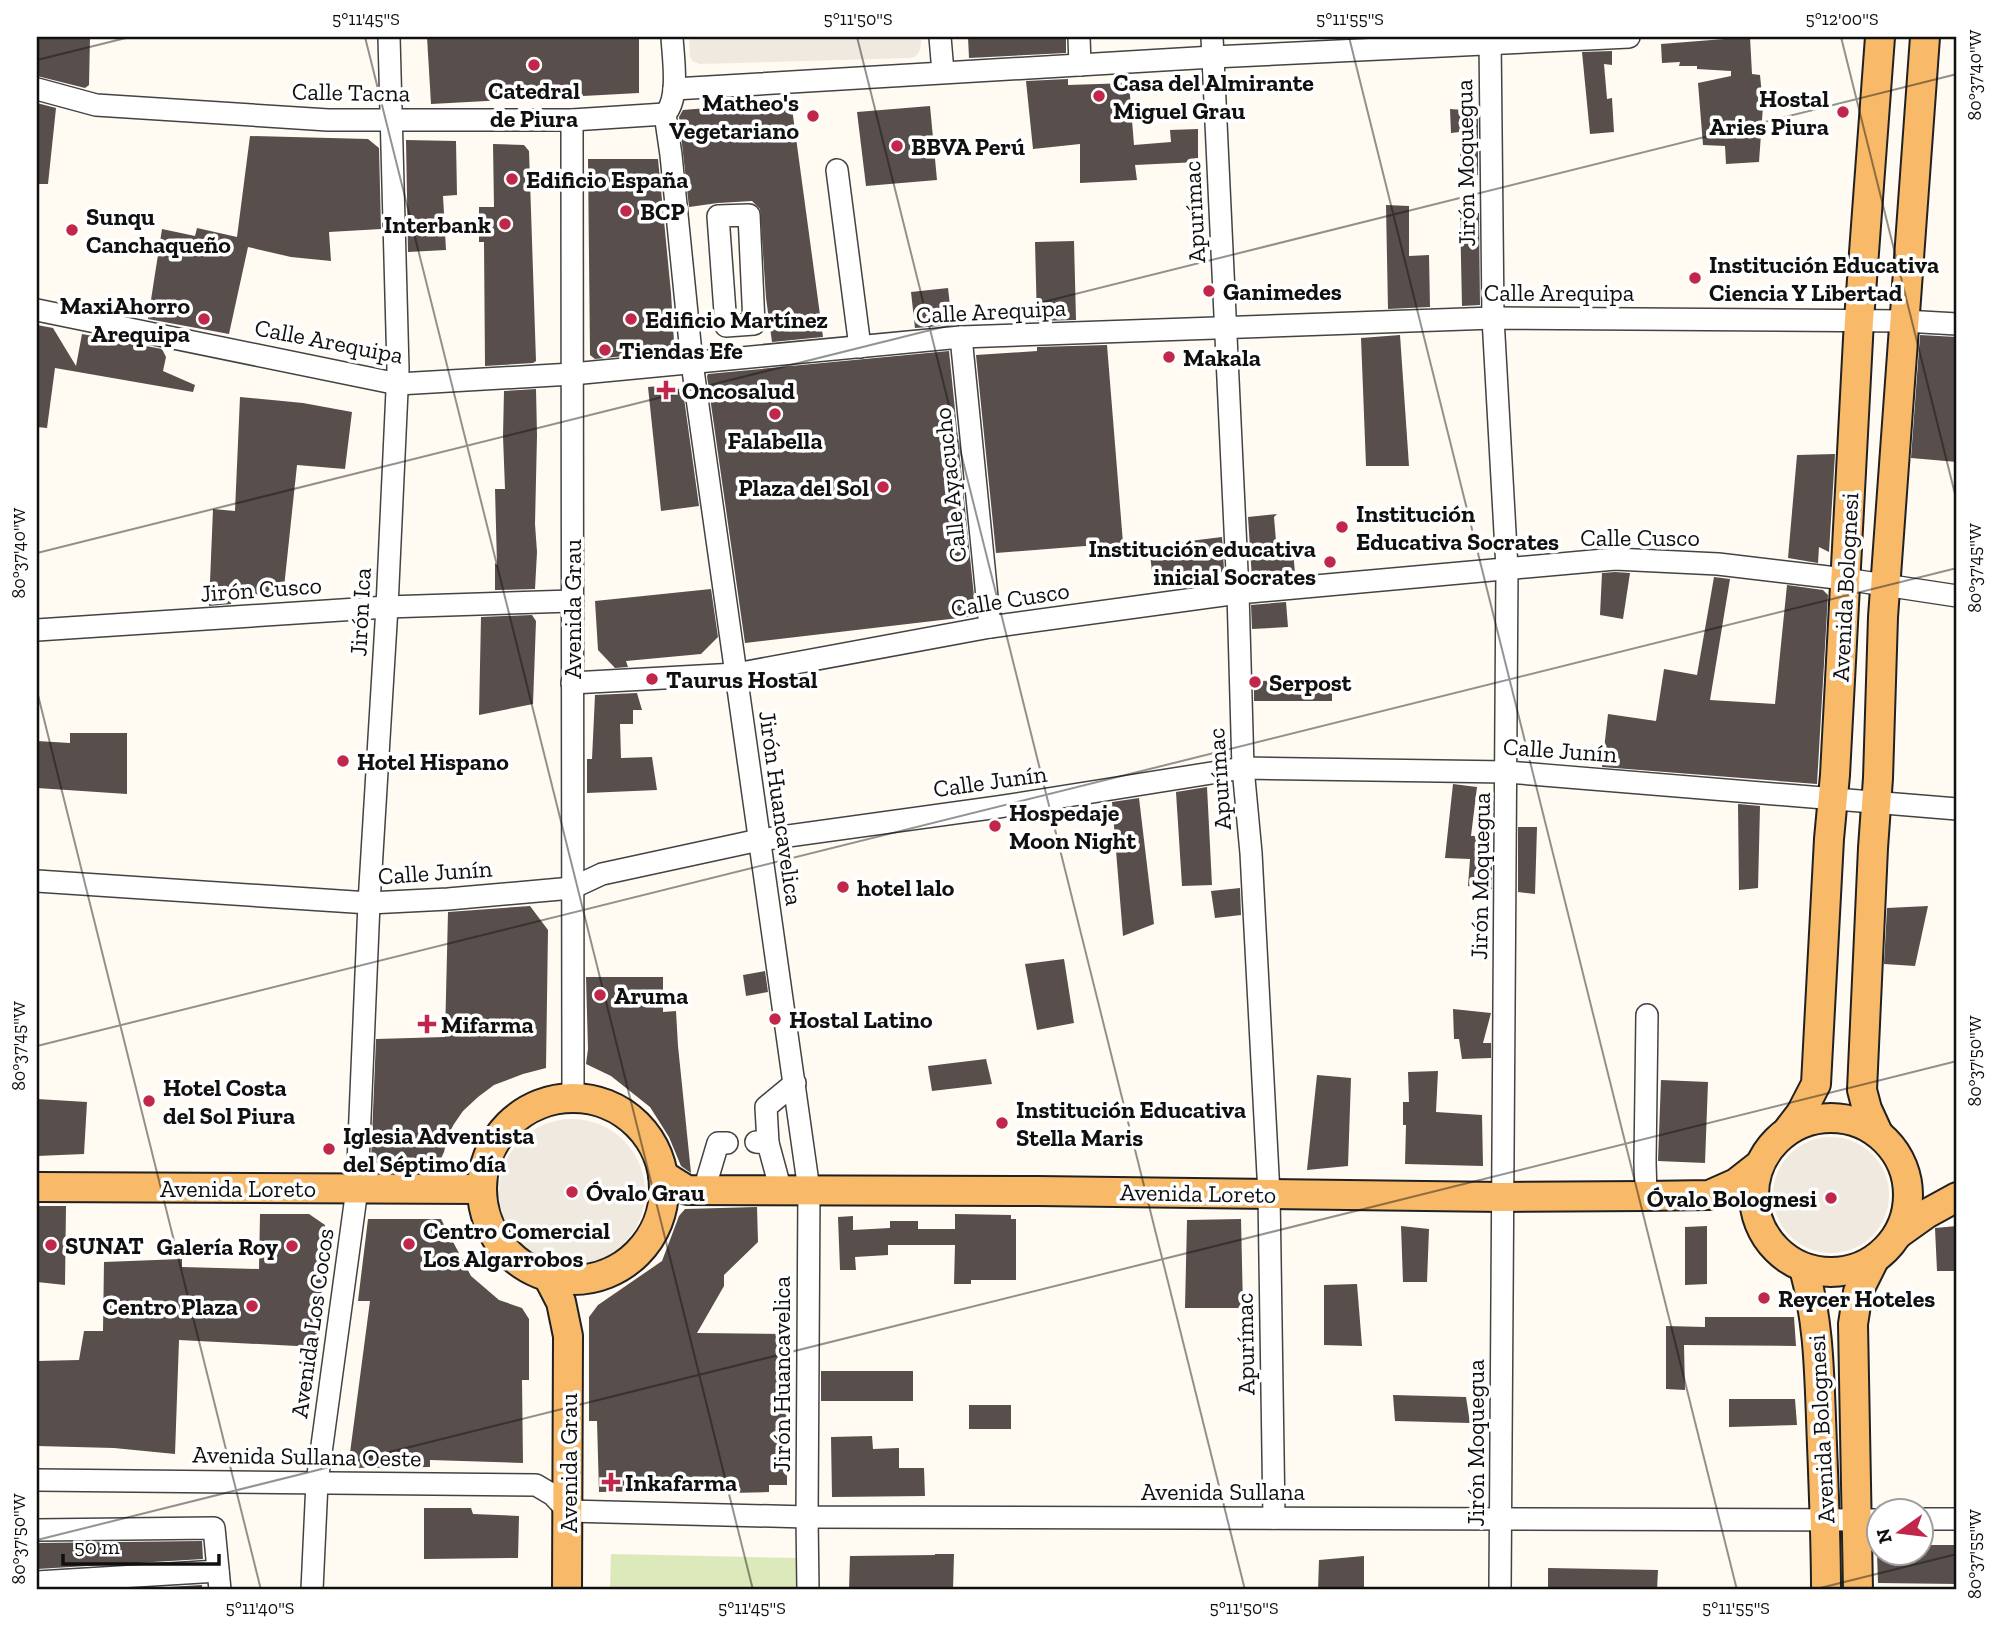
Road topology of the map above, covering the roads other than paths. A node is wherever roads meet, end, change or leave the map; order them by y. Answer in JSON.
{"nodes":[{"id":1,"x":389,"y":37,"type":"edge"},
{"id":2,"x":672,"y":37,"type":"edge"},
{"id":3,"x":940,"y":37,"type":"edge"},
{"id":4,"x":1079,"y":37,"type":"edge"},
{"id":5,"x":1629,"y":37,"type":"edge"},
{"id":6,"x":1880,"y":37,"type":"edge"},
{"id":7,"x":1925,"y":37,"type":"edge"},
{"id":8,"x":1490,"y":41,"type":"edge"},
{"id":9,"x":1212,"y":47,"type":"edge"},
{"id":10,"x":1080,"y":65,"type":"junction"},
{"id":11,"x":943,"y":72,"type":"junction"},
{"id":12,"x":37,"y":89,"type":"edge"},
{"id":13,"x":674,"y":89,"type":"junction"},
{"id":14,"x":666,"y":114,"type":"junction"},
{"id":15,"x":391,"y":120,"type":"junction"},
{"id":16,"x":572,"y":120,"type":"junction"},
{"id":17,"x":837,"y":170,"type":"dead end"},
{"id":18,"x":37,"y":310,"type":"edge"},
{"id":19,"x":1493,"y":318,"type":"junction"},
{"id":20,"x":1859,"y":320,"type":"junction"},
{"id":21,"x":1904,"y":321,"type":"junction"},
{"id":22,"x":754,"y":324,"type":"junction"},
{"id":23,"x":1957,"y":324,"type":"edge"},
{"id":24,"x":1226,"y":326,"type":"junction"},
{"id":25,"x":961,"y":337,"type":"junction"},
{"id":26,"x":860,"y":347,"type":"junction"},
{"id":27,"x":754,"y":357,"type":"junction"},
{"id":28,"x":692,"y":363,"type":"junction"},
{"id":29,"x":572,"y":374,"type":"junction"},
{"id":30,"x":398,"y":384,"type":"junction"},
{"id":31,"x":1507,"y":568,"type":"junction"},
{"id":32,"x":1845,"y":579,"type":"junction"},
{"id":33,"x":1886,"y":585,"type":"junction"},
{"id":34,"x":1238,"y":593,"type":"junction"},
{"id":35,"x":1957,"y":596,"type":"edge"},
{"id":36,"x":572,"y":601,"type":"junction"},
{"id":37,"x":387,"y":607,"type":"junction"},
{"id":38,"x":990,"y":627,"type":"junction"},
{"id":39,"x":37,"y":630,"type":"edge"},
{"id":40,"x":736,"y":674,"type":"junction"},
{"id":41,"x":572,"y":683,"type":"junction"},
{"id":42,"x":1243,"y":768,"type":"junction"},
{"id":43,"x":1507,"y":772,"type":"junction"},
{"id":44,"x":1833,"y":798,"type":"junction"},
{"id":45,"x":1876,"y":802,"type":"junction"},
{"id":46,"x":1957,"y":809,"type":"edge"},
{"id":47,"x":759,"y":840,"type":"junction"},
{"id":48,"x":37,"y":881,"type":"edge"},
{"id":49,"x":572,"y":888,"type":"junction"},
{"id":50,"x":369,"y":903,"type":"junction"},
{"id":51,"x":1647,"y":1015,"type":"dead end"},
{"id":52,"x":794,"y":1083,"type":"junction"},
{"id":53,"x":573,"y":1097,"type":"junction"},
{"id":54,"x":1788,"y":1130,"type":"junction"},
{"id":55,"x":1878,"y":1133,"type":"junction"},
{"id":56,"x":727,"y":1143,"type":"dead end"},
{"id":57,"x":1759,"y":1165,"type":"junction"},
{"id":58,"x":1903,"y":1166,"type":"junction"},
{"id":59,"x":663,"y":1175,"type":"junction"},
{"id":60,"x":37,"y":1187,"type":"edge"},
{"id":61,"x":481,"y":1188,"type":"junction"},
{"id":62,"x":357,"y":1189,"type":"junction"},
{"id":63,"x":696,"y":1190,"type":"junction"},
{"id":64,"x":795,"y":1190,"type":"junction"},
{"id":65,"x":1269,"y":1194,"type":"junction"},
{"id":66,"x":1709,"y":1195,"type":"junction"},
{"id":67,"x":1646,"y":1196,"type":"junction"},
{"id":68,"x":1502,"y":1197,"type":"junction"},
{"id":69,"x":1957,"y":1197,"type":"edge"},
{"id":70,"x":662,"y":1210,"type":"junction"},
{"id":71,"x":1759,"y":1224,"type":"junction"},
{"id":72,"x":1898,"y":1234,"type":"junction"},
{"id":73,"x":1874,"y":1260,"type":"junction"},
{"id":74,"x":1804,"y":1268,"type":"junction"},
{"id":75,"x":548,"y":1277,"type":"junction"},
{"id":76,"x":591,"y":1278,"type":"junction"},
{"id":77,"x":568,"y":1336,"type":"junction"},
{"id":78,"x":37,"y":1480,"type":"edge"},
{"id":79,"x":317,"y":1482,"type":"junction"},
{"id":80,"x":1865,"y":1498,"type":"edge"},
{"id":81,"x":568,"y":1511,"type":"junction"},
{"id":82,"x":807,"y":1517,"type":"junction"},
{"id":83,"x":1274,"y":1518,"type":"junction"},
{"id":84,"x":1501,"y":1518,"type":"junction"},
{"id":85,"x":1957,"y":1518,"type":"edge"},
{"id":86,"x":1934,"y":1519,"type":"edge"},
{"id":87,"x":1864,"y":1520,"type":"edge"},
{"id":88,"x":1825,"y":1521,"type":"junction"},
{"id":89,"x":37,"y":1530,"type":"edge"},
{"id":90,"x":1864,"y":1543,"type":"edge"},
{"id":91,"x":219,"y":1581,"type":"edge"},
{"id":92,"x":37,"y":1582,"type":"edge"},
{"id":93,"x":312,"y":1590,"type":"edge"},
{"id":94,"x":567,"y":1590,"type":"edge"},
{"id":95,"x":808,"y":1590,"type":"edge"},
{"id":96,"x":1500,"y":1590,"type":"edge"},
{"id":97,"x":1826,"y":1590,"type":"edge"},
{"id":98,"x":1858,"y":1590,"type":"edge"}],
"edges":[{"from":1,"to":15,"type":"street","name":"Jirón Ica"},
{"from":2,"to":13,"type":"street","name":"Jirón Huancavelica"},
{"from":3,"to":11,"type":"street"},
{"from":4,"to":10,"type":"street"},
{"from":5,"to":8,"type":"street"},
{"from":6,"to":20,"type":"main road","name":"Avenida Bolognesi"},
{"from":7,"to":21,"type":"main road","name":"Avenida Bolognesi"},
{"from":8,"to":9,"type":"street"},
{"from":8,"to":19,"type":"street","name":"Jirón Moquegua"},
{"from":9,"to":10,"type":"street"},
{"from":9,"to":24,"type":"street","name":"Apurímac"},
{"from":10,"to":11,"type":"street"},
{"from":11,"to":13,"type":"street"},
{"from":12,"to":15,"type":"street","name":"Calle Tacna"},
{"from":13,"to":14,"type":"street","name":"Jirón Huancavelica"},
{"from":14,"to":16,"type":"street","name":"Calle Tacna"},
{"from":14,"to":28,"type":"street","name":"Jirón Huancavelica"},
{"from":15,"to":16,"type":"street","name":"Calle Tacna"},
{"from":15,"to":30,"type":"street","name":"Jirón Ica"},
{"from":16,"to":29,"type":"street","name":"Avenida Grau"},
{"from":17,"to":26,"type":"street"},
{"from":18,"to":30,"type":"street","name":"Calle Arequipa"},
{"from":19,"to":20,"type":"street","name":"Calle Arequipa"},
{"from":19,"to":24,"type":"street","name":"Calle Arequipa"},
{"from":19,"to":31,"type":"street","name":"Jirón Moquegua"},
{"from":20,"to":21,"type":"street","name":"Calle Arequipa"},
{"from":20,"to":32,"type":"main road","name":"Avenida Bolognesi"},
{"from":21,"to":23,"type":"street","name":"Calle Arequipa"},
{"from":21,"to":33,"type":"main road","name":"Avenida Bolognesi"},
{"from":22,"to":22,"type":"street"},
{"from":22,"to":27,"type":"street"},
{"from":24,"to":25,"type":"street","name":"Calle Arequipa"},
{"from":24,"to":34,"type":"street","name":"Apurímac"},
{"from":25,"to":26,"type":"street","name":"Calle Arequipa"},
{"from":25,"to":38,"type":"street","name":"Calle Ayacucho"},
{"from":26,"to":27,"type":"street","name":"Calle Arequipa"},
{"from":27,"to":28,"type":"street","name":"Calle Arequipa"},
{"from":28,"to":29,"type":"street","name":"Calle Arequipa"},
{"from":28,"to":40,"type":"street","name":"Jirón Huancavelica"},
{"from":29,"to":30,"type":"street","name":"Calle Arequipa"},
{"from":29,"to":36,"type":"street","name":"Avenida Grau"},
{"from":30,"to":37,"type":"street","name":"Jirón Ica"},
{"from":31,"to":32,"type":"street","name":"Calle Cusco"},
{"from":31,"to":34,"type":"street","name":"Calle Cusco"},
{"from":31,"to":43,"type":"street","name":"Jirón Moquegua"},
{"from":32,"to":33,"type":"street","name":"Calle Cusco"},
{"from":32,"to":44,"type":"main road","name":"Avenida Bolognesi"},
{"from":33,"to":35,"type":"street","name":"Calle Cusco"},
{"from":33,"to":45,"type":"main road","name":"Avenida Bolognesi"},
{"from":34,"to":38,"type":"street","name":"Calle Cusco"},
{"from":34,"to":42,"type":"street","name":"Apurímac"},
{"from":36,"to":37,"type":"street","name":"Jirón Cusco"},
{"from":36,"to":41,"type":"street","name":"Avenida Grau"},
{"from":37,"to":39,"type":"street","name":"Jirón Cusco"},
{"from":37,"to":50,"type":"street","name":"Jirón Ica"},
{"from":38,"to":40,"type":"street","name":"Calle Cusco"},
{"from":40,"to":41,"type":"street","name":"Calle Cusco"},
{"from":40,"to":47,"type":"street","name":"Jirón Huancavelica"},
{"from":41,"to":49,"type":"street","name":"Avenida Grau"},
{"from":42,"to":43,"type":"street","name":"Calle Junín"},
{"from":42,"to":47,"type":"street","name":"Calle Junín"},
{"from":42,"to":65,"type":"street","name":"Apurímac"},
{"from":43,"to":44,"type":"street","name":"Calle Junín"},
{"from":43,"to":68,"type":"street","name":"Jirón Moquegua"},
{"from":44,"to":45,"type":"street","name":"Calle Junín"},
{"from":44,"to":54,"type":"main road","name":"Avenida Bolognesi"},
{"from":45,"to":46,"type":"street","name":"Calle Junín"},
{"from":45,"to":55,"type":"main road","name":"Avenida Bolognesi"},
{"from":47,"to":49,"type":"street","name":"Calle Junín"},
{"from":47,"to":52,"type":"street","name":"Jirón Huancavelica"},
{"from":48,"to":50,"type":"street","name":"Calle Junín"},
{"from":49,"to":50,"type":"street","name":"Calle Junín"},
{"from":49,"to":53,"type":"street","name":"Avenida Grau"},
{"from":50,"to":62,"type":"street","name":"Jirón Ica"},
{"from":51,"to":67,"type":"street"},
{"from":52,"to":64,"type":"street","name":"Jirón Huancavelica"},
{"from":52,"to":64,"type":"street"},
{"from":53,"to":59,"type":"main road"},
{"from":53,"to":61,"type":"main road"},
{"from":54,"to":55,"type":"main road"},
{"from":54,"to":57,"type":"main road"},
{"from":55,"to":58,"type":"main road"},
{"from":56,"to":63,"type":"street"},
{"from":57,"to":66,"type":"main road","name":"Avenida Loreto"},
{"from":57,"to":71,"type":"main road"},
{"from":58,"to":69,"type":"main road"},
{"from":58,"to":72,"type":"main road"},
{"from":59,"to":63,"type":"main road"},
{"from":59,"to":70,"type":"main road"},
{"from":60,"to":62,"type":"main road","name":"Avenida Loreto"},
{"from":61,"to":62,"type":"main road","name":"Avenida Loreto"},
{"from":61,"to":75,"type":"main road"},
{"from":62,"to":79,"type":"street","name":"Avenida Los Cocos"},
{"from":63,"to":64,"type":"main road","name":"Avenida Loreto"},
{"from":63,"to":70,"type":"main road"},
{"from":64,"to":65,"type":"main road","name":"Avenida Loreto"},
{"from":64,"to":82,"type":"street","name":"Jirón Huancavelica"},
{"from":65,"to":68,"type":"main road","name":"Avenida Loreto"},
{"from":65,"to":83,"type":"street","name":"Apurímac"},
{"from":66,"to":67,"type":"main road","name":"Avenida Loreto"},
{"from":66,"to":71,"type":"main road","name":"Avenida Loreto"},
{"from":67,"to":68,"type":"main road","name":"Avenida Loreto"},
{"from":68,"to":84,"type":"street","name":"Jirón Moquegua"},
{"from":69,"to":72,"type":"main road"},
{"from":70,"to":76,"type":"main road"},
{"from":71,"to":74,"type":"main road"},
{"from":72,"to":73,"type":"main road"},
{"from":73,"to":74,"type":"main road"},
{"from":73,"to":80,"type":"main road","name":"Avenida Bolognesi"},
{"from":74,"to":88,"type":"main road","name":"Avenida Bolognesi"},
{"from":75,"to":76,"type":"main road"},
{"from":75,"to":77,"type":"main road","name":"Avenida Grau"},
{"from":76,"to":77,"type":"main road","name":"Avenida Grau"},
{"from":77,"to":81,"type":"main road","name":"Avenida Grau"},
{"from":78,"to":79,"type":"street","name":"Avenida Sullana Oeste"},
{"from":79,"to":81,"type":"street","name":"Avenida Sullana Oeste"},
{"from":79,"to":93,"type":"street","name":"Avenida Los Cocos"},
{"from":81,"to":82,"type":"street","name":"Avenida Sullana"},
{"from":81,"to":94,"type":"main road","name":"Avenida Grau"},
{"from":82,"to":83,"type":"street","name":"Avenida Sullana"},
{"from":82,"to":95,"type":"street","name":"Jirón Huancavelica"},
{"from":83,"to":84,"type":"street","name":"Avenida Sullana"},
{"from":84,"to":88,"type":"street","name":"Avenida Sullana"},
{"from":84,"to":96,"type":"street","name":"Jirón Moquegua"},
{"from":85,"to":86,"type":"street"},
{"from":87,"to":88,"type":"street","name":"Avenida Sullana"},
{"from":88,"to":97,"type":"main road","name":"Avenida Bolognesi"},
{"from":89,"to":91,"type":"street"},
{"from":90,"to":98,"type":"main road","name":"Avenida Bolognesi"},
{"from":91,"to":92,"type":"street"}]}
